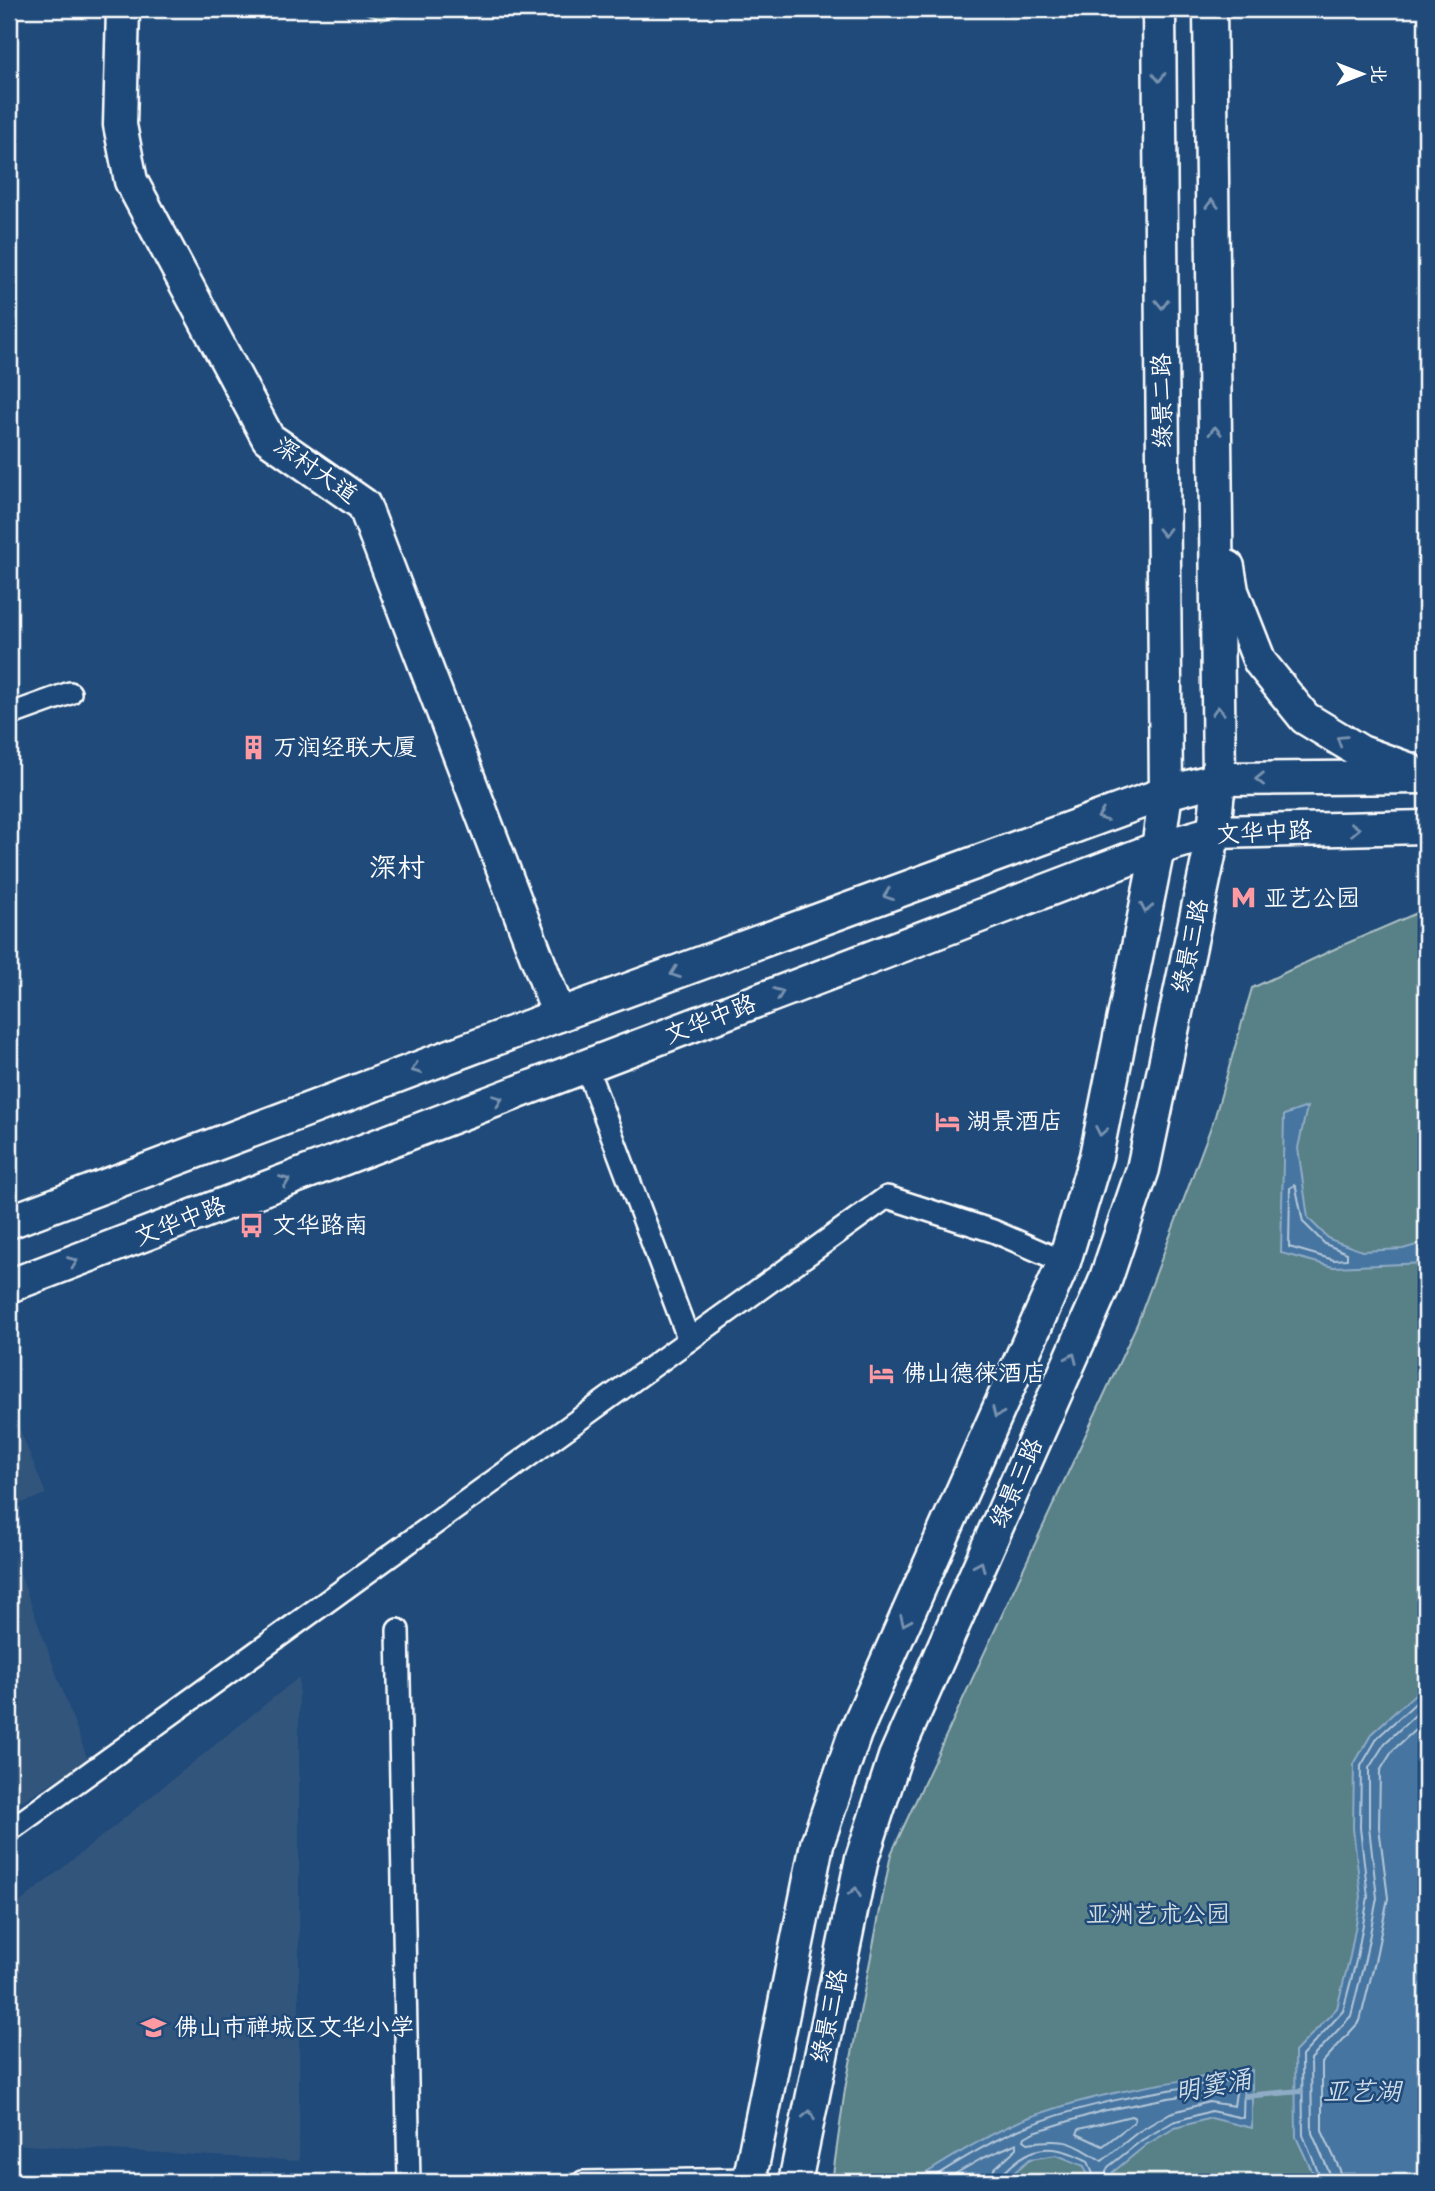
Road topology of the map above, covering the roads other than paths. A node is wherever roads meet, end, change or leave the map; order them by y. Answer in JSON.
{"nodes":[{"id":1,"x":123,"y":9,"type":"edge"},
{"id":2,"x":1159,"y":9,"type":"edge"},
{"id":3,"x":1210,"y":9,"type":"edge"},
{"id":4,"x":1216,"y":499,"type":"junction"},
{"id":5,"x":71,"y":693,"type":"dead end"},
{"id":6,"x":9,"y":715,"type":"edge"},
{"id":7,"x":1426,"y":776,"type":"edge"},
{"id":8,"x":1219,"y":779,"type":"junction"},
{"id":9,"x":1166,"y":793,"type":"junction"},
{"id":10,"x":1426,"y":827,"type":"edge"},
{"id":11,"x":1214,"y":832,"type":"junction"},
{"id":12,"x":1158,"y":848,"type":"junction"},
{"id":13,"x":559,"y":1016,"type":"junction"},
{"id":14,"x":586,"y":1066,"type":"junction"},
{"id":15,"x":9,"y":1222,"type":"edge"},
{"id":16,"x":1064,"y":1262,"type":"junction"},
{"id":17,"x":9,"y":1286,"type":"edge"},
{"id":18,"x":689,"y":1340,"type":"junction"},
{"id":19,"x":398,"y":1630,"type":"dead end"},
{"id":20,"x":9,"y":1831,"type":"edge"},
{"id":21,"x":749,"y":2180,"type":"edge"},
{"id":22,"x":409,"y":2182,"type":"edge"},
{"id":23,"x":583,"y":2182,"type":"edge"},
{"id":24,"x":795,"y":2182,"type":"edge"}],
"edges":[{"from":1,"to":13,"type":"main road","name":"深村大道"},
{"from":2,"to":9,"type":"main road","name":"绿景二路","one_way":true},
{"from":4,"to":3,"type":"main road","one_way":true},
{"from":7,"to":4,"type":"main road","one_way":true},
{"from":8,"to":4,"type":"main road","one_way":true},
{"from":5,"to":6,"type":"street"},
{"from":7,"to":8,"type":"main road","one_way":true},
{"from":8,"to":9,"type":"main road"},
{"from":8,"to":11,"type":"main road","name":"绿景三路"},
{"from":9,"to":12,"type":"main road","name":"绿景三路"},
{"from":9,"to":13,"type":"main road","one_way":true},
{"from":11,"to":10,"type":"main road","name":"文华中路","one_way":true},
{"from":11,"to":12,"type":"main road","name":"文华中路"},
{"from":24,"to":11,"type":"main road","name":"绿景三路","one_way":true},
{"from":14,"to":12,"type":"main road","name":"文华中路","one_way":true},
{"from":12,"to":16,"type":"main road","name":"绿景三路","one_way":true},
{"from":13,"to":15,"type":"main road","one_way":true},
{"from":17,"to":14,"type":"main road","name":"文华中路","one_way":true},
{"from":14,"to":18,"type":"street"},
{"from":16,"to":18,"type":"street"},
{"from":16,"to":21,"type":"main road","name":"绿景三路","one_way":true},
{"from":18,"to":20,"type":"street"},
{"from":19,"to":22,"type":"street"},
{"from":21,"to":23,"type":"street"}]}
